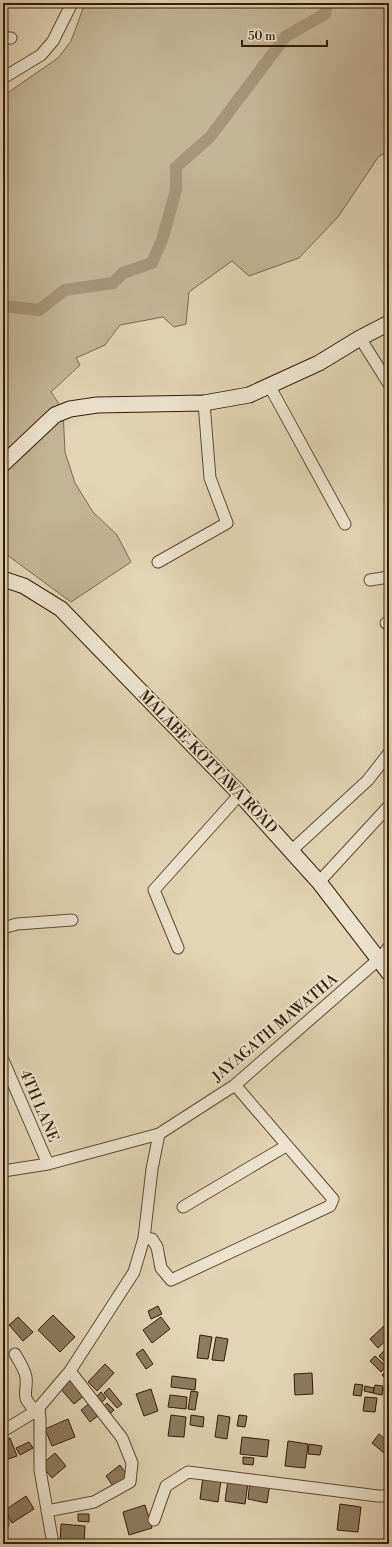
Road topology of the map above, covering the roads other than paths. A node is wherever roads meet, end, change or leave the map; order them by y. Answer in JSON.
{"nodes":[{"id":1,"x":72,"y":3,"type":"edge"},
{"id":2,"x":3,"y":78,"type":"edge"},
{"id":3,"x":389,"y":323,"type":"edge"},
{"id":4,"x":360,"y":338,"type":"junction"},
{"id":5,"x":389,"y":384,"type":"edge"},
{"id":6,"x":270,"y":387,"type":"junction"},
{"id":7,"x":204,"y":403,"type":"junction"},
{"id":8,"x":3,"y":464,"type":"edge"},
{"id":9,"x":345,"y":524,"type":"dead end"},
{"id":10,"x":158,"y":562,"type":"dead end"},
{"id":11,"x":389,"y":577,"type":"edge"},
{"id":12,"x":3,"y":579,"type":"edge"},
{"id":13,"x":370,"y":580,"type":"dead end"},
{"id":14,"x":389,"y":753,"type":"edge"},
{"id":15,"x":240,"y":794,"type":"junction"},
{"id":16,"x":389,"y":806,"type":"edge"},
{"id":17,"x":291,"y":851,"type":"junction"},
{"id":18,"x":319,"y":882,"type":"junction"},
{"id":19,"x":72,"y":920,"type":"dead end"},
{"id":20,"x":3,"y":928,"type":"edge"},
{"id":21,"x":389,"y":947,"type":"edge"},
{"id":22,"x":178,"y":948,"type":"dead end"},
{"id":23,"x":379,"y":959,"type":"junction"},
{"id":24,"x":389,"y":973,"type":"edge"},
{"id":25,"x":3,"y":1060,"type":"edge"},
{"id":26,"x":235,"y":1085,"type":"junction"},
{"id":27,"x":159,"y":1134,"type":"junction"},
{"id":28,"x":286,"y":1146,"type":"junction"},
{"id":29,"x":48,"y":1164,"type":"junction"},
{"id":30,"x":3,"y":1171,"type":"edge"},
{"id":31,"x":182,"y":1207,"type":"dead end"},
{"id":32,"x":144,"y":1238,"type":"junction"},
{"id":33,"x":15,"y":1354,"type":"dead end"},
{"id":34,"x":70,"y":1371,"type":"junction"},
{"id":35,"x":37,"y":1409,"type":"junction"},
{"id":36,"x":3,"y":1431,"type":"edge"},
{"id":37,"x":389,"y":1496,"type":"edge"},
{"id":38,"x":47,"y":1511,"type":"junction"},
{"id":39,"x":154,"y":1520,"type":"dead end"},
{"id":40,"x":53,"y":1544,"type":"edge"}],
"edges":[{"from":1,"to":2,"type":"street"},
{"from":3,"to":4,"type":"main road"},
{"from":4,"to":5,"type":"street"},
{"from":4,"to":6,"type":"main road"},
{"from":6,"to":7,"type":"main road"},
{"from":6,"to":9,"type":"street"},
{"from":7,"to":8,"type":"main road"},
{"from":7,"to":10,"type":"street"},
{"from":11,"to":13,"type":"street"},
{"from":12,"to":15,"type":"main road","name":"MALABE-KOTTAWA ROAD"},
{"from":14,"to":17,"type":"street"},
{"from":15,"to":17,"type":"main road","name":"MALABE-KOTTAWA ROAD"},
{"from":15,"to":22,"type":"street"},
{"from":16,"to":18,"type":"street"},
{"from":17,"to":18,"type":"main road","name":"MALABE-KOTTAWA ROAD"},
{"from":18,"to":23,"type":"main road","name":"MALABE-KOTTAWA ROAD"},
{"from":19,"to":20,"type":"street"},
{"from":21,"to":23,"type":"street","name":"JAYAGATH MAWATHA"},
{"from":23,"to":24,"type":"main road","name":"MALABE-KOTTAWA ROAD"},
{"from":23,"to":26,"type":"street","name":"JAYAGATH MAWATHA"},
{"from":25,"to":29,"type":"street","name":"4TH LANE"},
{"from":26,"to":27,"type":"street","name":"JAYAGATH MAWATHA"},
{"from":26,"to":28,"type":"street"},
{"from":27,"to":29,"type":"street","name":"JAYAGATH MAWATHA"},
{"from":27,"to":32,"type":"street"},
{"from":28,"to":31,"type":"street"},
{"from":28,"to":32,"type":"street"},
{"from":29,"to":30,"type":"street","name":"JAYAGATH MAWATHA"},
{"from":32,"to":34,"type":"street"},
{"from":33,"to":35,"type":"street"},
{"from":34,"to":35,"type":"street"},
{"from":34,"to":38,"type":"street"},
{"from":35,"to":36,"type":"street"},
{"from":35,"to":38,"type":"street"},
{"from":37,"to":39,"type":"street"},
{"from":38,"to":40,"type":"street"}]}
